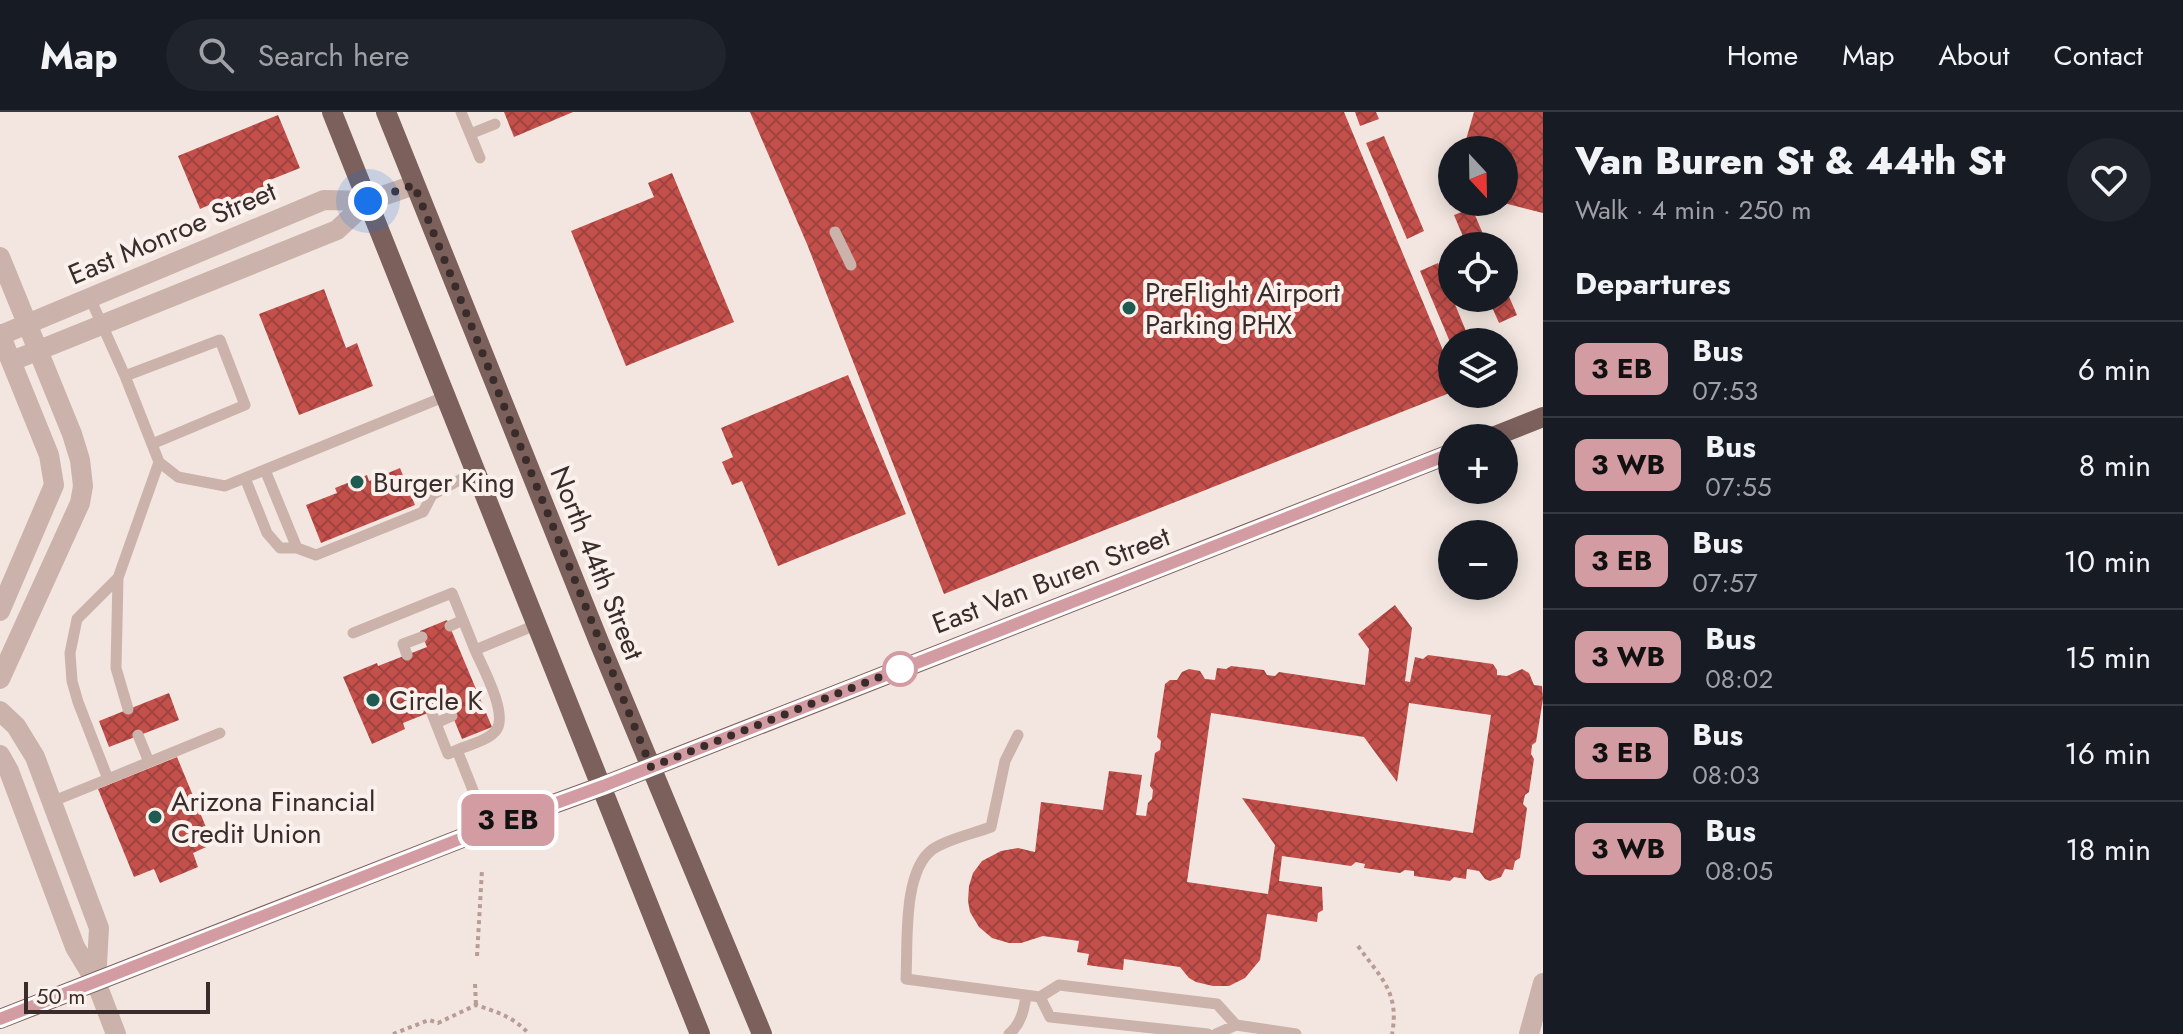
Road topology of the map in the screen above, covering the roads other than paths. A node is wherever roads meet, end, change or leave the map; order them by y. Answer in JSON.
{"nodes":[{"id":1,"x":332,"y":112,"type":"edge"},
{"id":2,"x":386,"y":112,"type":"edge"},
{"id":3,"x":461,"y":112,"type":"edge"},
{"id":4,"x":495,"y":124,"type":"dead end"},
{"id":5,"x":470,"y":134,"type":"junction"},
{"id":6,"x":480,"y":158,"type":"dead end"},
{"id":7,"x":414,"y":185,"type":"junction"},
{"id":8,"x":368,"y":201,"type":"junction"},
{"id":9,"x":835,"y":232,"type":"dead end"},
{"id":10,"x":0,"y":257,"type":"edge"},
{"id":11,"x":851,"y":265,"type":"dead end"},
{"id":12,"x":90,"y":298,"type":"junction"},
{"id":13,"x":27,"y":324,"type":"junction"},
{"id":14,"x":103,"y":324,"type":"junction"},
{"id":15,"x":4,"y":345,"type":"edge"},
{"id":16,"x":39,"y":350,"type":"junction"},
{"id":17,"x":125,"y":376,"type":"junction"},
{"id":18,"x":446,"y":396,"type":"junction"},
{"id":19,"x":1543,"y":417,"type":"edge"},
{"id":20,"x":1518,"y":427,"type":"edge"},
{"id":21,"x":152,"y":444,"type":"junction"},
{"id":22,"x":1438,"y":458,"type":"edge"},
{"id":23,"x":159,"y":462,"type":"junction"},
{"id":24,"x":265,"y":470,"type":"junction"},
{"id":25,"x":476,"y":471,"type":"junction"},
{"id":26,"x":245,"y":478,"type":"junction"},
{"id":27,"x":297,"y":548,"type":"junction"},
{"id":28,"x":118,"y":578,"type":"junction"},
{"id":29,"x":0,"y":611,"type":"edge"},
{"id":30,"x":463,"y":620,"type":"junction"},
{"id":31,"x":538,"y":624,"type":"junction"},
{"id":32,"x":450,"y":626,"type":"dead end"},
{"id":33,"x":353,"y":633,"type":"dead end"},
{"id":34,"x":422,"y":637,"type":"dead end"},
{"id":35,"x":474,"y":647,"type":"junction"},
{"id":36,"x":459,"y":649,"type":"dead end"},
{"id":37,"x":407,"y":655,"type":"dead end"},
{"id":38,"x":483,"y":670,"type":"junction"},
{"id":39,"x":470,"y":675,"type":"dead end"},
{"id":40,"x":0,"y":679,"type":"edge"},
{"id":41,"x":495,"y":698,"type":"junction"},
{"id":42,"x":482,"y":704,"type":"dead end"},
{"id":43,"x":128,"y":709,"type":"dead end"},
{"id":44,"x":0,"y":711,"type":"edge"},
{"id":45,"x":452,"y":716,"type":"dead end"},
{"id":46,"x":220,"y":733,"type":"dead end"},
{"id":47,"x":138,"y":735,"type":"dead end"},
{"id":48,"x":1018,"y":735,"type":"dead end"},
{"id":49,"x":457,"y":750,"type":"junction"},
{"id":50,"x":0,"y":755,"type":"edge"},
{"id":51,"x":149,"y":762,"type":"junction"},
{"id":52,"x":651,"y":767,"type":"junction"},
{"id":53,"x":108,"y":779,"type":"junction"},
{"id":54,"x":603,"y":786,"type":"junction"},
{"id":55,"x":51,"y":802,"type":"junction"},
{"id":56,"x":488,"y":828,"type":"junction"},
{"id":57,"x":96,"y":982,"type":"junction"},
{"id":58,"x":1543,"y":983,"type":"edge"},
{"id":59,"x":1026,"y":996,"type":"junction"},
{"id":60,"x":1040,"y":997,"type":"junction"},
{"id":61,"x":0,"y":1019,"type":"edge"},
{"id":62,"x":1236,"y":1025,"type":"junction"},
{"id":63,"x":116,"y":1034,"type":"edge"},
{"id":64,"x":700,"y":1034,"type":"edge"},
{"id":65,"x":762,"y":1034,"type":"edge"},
{"id":66,"x":1009,"y":1034,"type":"edge"},
{"id":67,"x":1208,"y":1034,"type":"edge"},
{"id":68,"x":1216,"y":1034,"type":"edge"},
{"id":69,"x":1296,"y":1034,"type":"edge"},
{"id":70,"x":1529,"y":1034,"type":"edge"}],
"edges":[{"from":1,"to":8,"type":"main road"},
{"from":2,"to":7,"type":"main road","name":"North 44th Street"},
{"from":3,"to":5,"type":"lane"},
{"from":4,"to":5,"type":"lane"},
{"from":5,"to":6,"type":"lane"},
{"from":7,"to":8,"type":"street","name":"East Monroe Street"},
{"from":7,"to":52,"type":"main road","name":"North 44th Street"},
{"from":8,"to":12,"type":"street","name":"East Monroe Street"},
{"from":8,"to":14,"type":"street","name":"East Monroe Street"},
{"from":8,"to":18,"type":"main road"},
{"from":9,"to":11,"type":"lane"},
{"from":10,"to":13,"type":"street"},
{"from":12,"to":13,"type":"street","name":"East Monroe Street"},
{"from":12,"to":14,"type":"lane"},
{"from":13,"to":15,"type":"street","name":"East Monroe Street"},
{"from":13,"to":16,"type":"street"},
{"from":14,"to":16,"type":"street","name":"East Monroe Street"},
{"from":14,"to":17,"type":"lane"},
{"from":15,"to":16,"type":"street","name":"East Monroe Street"},
{"from":15,"to":29,"type":"street"},
{"from":16,"to":40,"type":"street"},
{"from":17,"to":21,"type":"lane"},
{"from":17,"to":21,"type":"lane"},
{"from":18,"to":24,"type":"lane"},
{"from":18,"to":25,"type":"main road"},
{"from":19,"to":20,"type":"main road"},
{"from":21,"to":23,"type":"lane"},
{"from":22,"to":52,"type":"main road","name":"East Van Buren Street"},
{"from":23,"to":26,"type":"lane"},
{"from":23,"to":28,"type":"lane"},
{"from":24,"to":26,"type":"lane"},
{"from":24,"to":27,"type":"lane"},
{"from":25,"to":27,"type":"lane"},
{"from":25,"to":31,"type":"main road"},
{"from":26,"to":27,"type":"lane"},
{"from":28,"to":43,"type":"lane"},
{"from":28,"to":53,"type":"lane"},
{"from":30,"to":32,"type":"lane"},
{"from":30,"to":33,"type":"lane"},
{"from":30,"to":35,"type":"lane"},
{"from":31,"to":35,"type":"lane"},
{"from":31,"to":54,"type":"main road"},
{"from":34,"to":37,"type":"lane"},
{"from":35,"to":36,"type":"lane"},
{"from":35,"to":38,"type":"lane"},
{"from":38,"to":39,"type":"lane"},
{"from":38,"to":41,"type":"lane"},
{"from":41,"to":42,"type":"lane"},
{"from":41,"to":49,"type":"lane"},
{"from":44,"to":55,"type":"street"},
{"from":45,"to":49,"type":"lane"},
{"from":46,"to":51,"type":"lane"},
{"from":47,"to":51,"type":"lane"},
{"from":48,"to":59,"type":"lane"},
{"from":49,"to":56,"type":"lane"},
{"from":50,"to":57,"type":"street"},
{"from":51,"to":53,"type":"lane"},
{"from":52,"to":54,"type":"main road","name":"East Van Buren Street"},
{"from":52,"to":65,"type":"main road","name":"North 44th Street"},
{"from":53,"to":55,"type":"lane"},
{"from":54,"to":56,"type":"main road","name":"East Van Buren Street"},
{"from":54,"to":64,"type":"main road"},
{"from":55,"to":57,"type":"street"},
{"from":56,"to":57,"type":"main road","name":"East Van Buren Street"},
{"from":57,"to":61,"type":"main road","name":"East Van Buren Street"},
{"from":57,"to":63,"type":"street"},
{"from":58,"to":70,"type":"street"},
{"from":59,"to":60,"type":"lane"},
{"from":59,"to":66,"type":"lane"},
{"from":60,"to":62,"type":"lane"},
{"from":60,"to":67,"type":"lane"},
{"from":62,"to":68,"type":"lane"},
{"from":62,"to":69,"type":"lane"}]}
